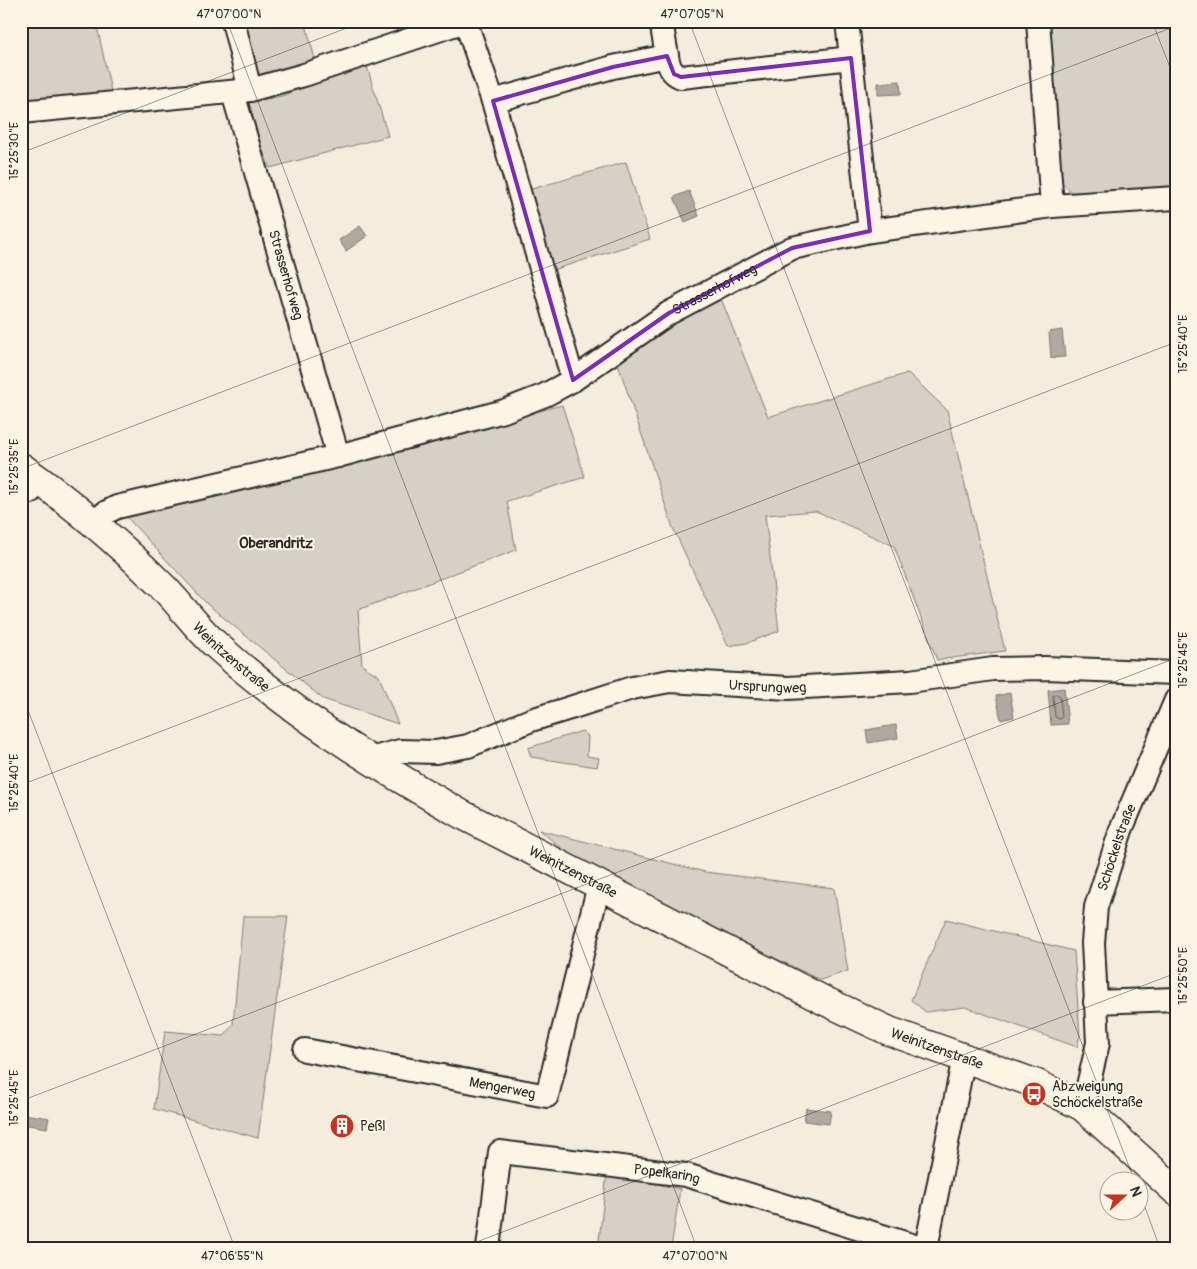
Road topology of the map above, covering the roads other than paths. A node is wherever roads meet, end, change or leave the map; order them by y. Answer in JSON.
{"nodes":[{"id":1,"x":233,"y":21,"type":"edge"},
{"id":2,"x":661,"y":21,"type":"edge"},
{"id":3,"x":847,"y":21,"type":"edge"},
{"id":4,"x":1038,"y":21,"type":"edge"},
{"id":5,"x":466,"y":22,"type":"edge"},
{"id":6,"x":667,"y":56,"type":"junction"},
{"id":7,"x":851,"y":58,"type":"junction"},
{"id":8,"x":242,"y":92,"type":"junction"},
{"id":9,"x":493,"y":101,"type":"junction"},
{"id":10,"x":21,"y":112,"type":"edge"},
{"id":11,"x":1176,"y":198,"type":"edge"},
{"id":12,"x":1052,"y":206,"type":"junction"},
{"id":13,"x":870,"y":231,"type":"junction"},
{"id":14,"x":573,"y":380,"type":"junction"},
{"id":15,"x":338,"y":456,"type":"junction"},
{"id":16,"x":27,"y":480,"type":"edge"},
{"id":17,"x":96,"y":523,"type":"junction"},
{"id":18,"x":1176,"y":673,"type":"edge"},
{"id":19,"x":1176,"y":700,"type":"edge"},
{"id":20,"x":370,"y":759,"type":"junction"},
{"id":21,"x":599,"y":885,"type":"junction"},
{"id":22,"x":1176,"y":999,"type":"edge"},
{"id":23,"x":1095,"y":1002,"type":"junction"},
{"id":24,"x":305,"y":1050,"type":"dead end"},
{"id":25,"x":964,"y":1057,"type":"junction"},
{"id":26,"x":1083,"y":1107,"type":"junction"},
{"id":27,"x":1176,"y":1191,"type":"edge"},
{"id":28,"x":488,"y":1248,"type":"edge"},
{"id":29,"x":921,"y":1248,"type":"edge"},
{"id":30,"x":926,"y":1248,"type":"edge"}],
"edges":[{"from":1,"to":8,"type":"street","name":"Strasserhofweg"},
{"from":2,"to":6,"type":"street"},
{"from":3,"to":7,"type":"street"},
{"from":4,"to":12,"type":"street"},
{"from":5,"to":8,"type":"street"},
{"from":5,"to":9,"type":"street"},
{"from":6,"to":7,"type":"street"},
{"from":6,"to":9,"type":"street"},
{"from":7,"to":13,"type":"street"},
{"from":8,"to":10,"type":"street"},
{"from":8,"to":15,"type":"street","name":"Strasserhofweg"},
{"from":9,"to":14,"type":"street"},
{"from":11,"to":12,"type":"street","name":"Strasserhofweg"},
{"from":12,"to":13,"type":"street","name":"Strasserhofweg"},
{"from":13,"to":14,"type":"street","name":"Strasserhofweg"},
{"from":14,"to":15,"type":"street","name":"Strasserhofweg"},
{"from":15,"to":17,"type":"street","name":"Strasserhofweg"},
{"from":16,"to":17,"type":"main road","name":"Weinitzenstraße"},
{"from":17,"to":20,"type":"main road","name":"Weinitzenstraße"},
{"from":18,"to":20,"type":"street","name":"Ursprungweg"},
{"from":19,"to":23,"type":"street","name":"Schöckelstraße"},
{"from":20,"to":21,"type":"main road","name":"Weinitzenstraße"},
{"from":21,"to":24,"type":"street","name":"Mengerweg"},
{"from":21,"to":25,"type":"main road","name":"Weinitzenstraße"},
{"from":22,"to":23,"type":"street"},
{"from":23,"to":26,"type":"street","name":"Schöckelstraße"},
{"from":25,"to":26,"type":"main road","name":"Weinitzenstraße"},
{"from":25,"to":30,"type":"street"},
{"from":26,"to":27,"type":"main road","name":"Weinitzenstraße"},
{"from":28,"to":29,"type":"street","name":"Popelkaring"}]}
